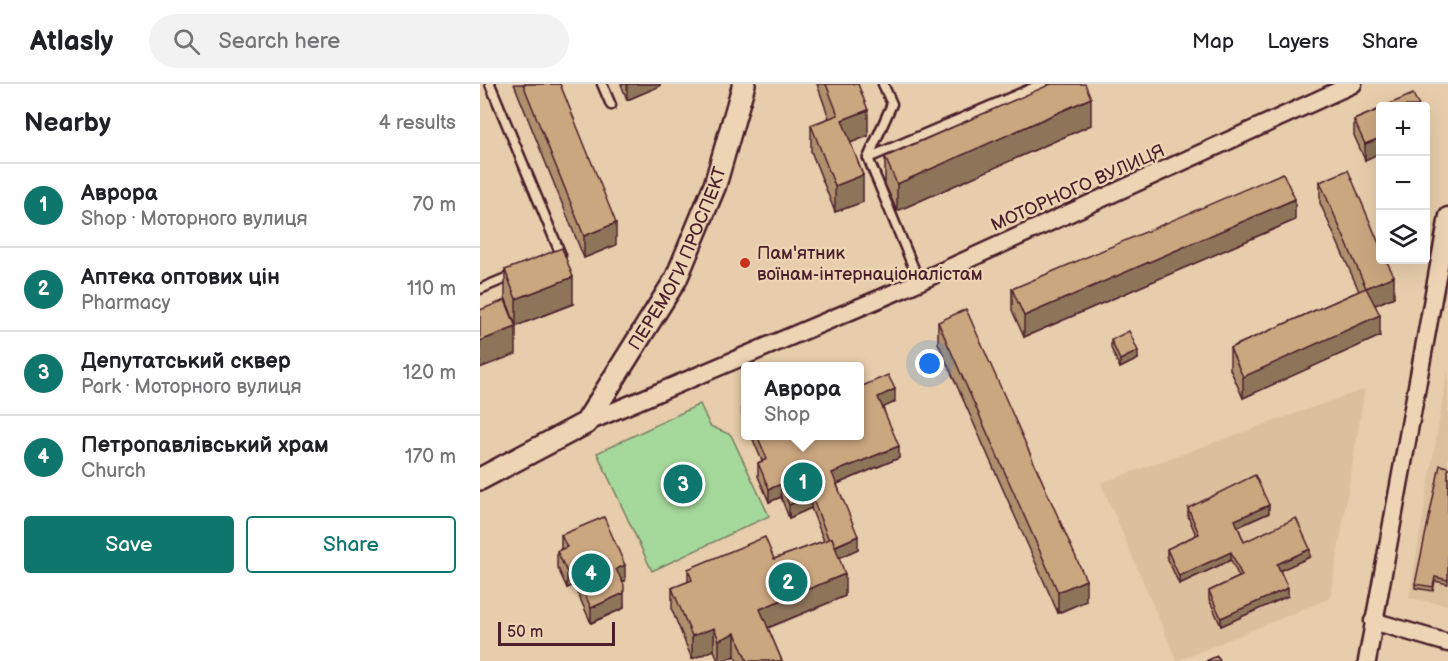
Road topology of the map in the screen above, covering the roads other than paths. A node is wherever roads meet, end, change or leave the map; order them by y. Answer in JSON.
{"nodes":[{"id":1,"x":490,"y":84,"type":"edge"},
{"id":2,"x":602,"y":84,"type":"edge"},
{"id":3,"x":744,"y":84,"type":"edge"},
{"id":4,"x":883,"y":84,"type":"edge"},
{"id":5,"x":1042,"y":84,"type":"edge"},
{"id":6,"x":1353,"y":84,"type":"edge"},
{"id":7,"x":611,"y":105,"type":"dead end"},
{"id":8,"x":868,"y":158,"type":"junction"},
{"id":9,"x":1448,"y":216,"type":"edge"},
{"id":10,"x":551,"y":259,"type":"edge"},
{"id":11,"x":521,"y":272,"type":"edge"},
{"id":12,"x":919,"y":281,"type":"junction"},
{"id":13,"x":480,"y":289,"type":"edge"},
{"id":14,"x":586,"y":423,"type":"junction"},
{"id":15,"x":480,"y":479,"type":"edge"},
{"id":16,"x":1374,"y":621,"type":"junction"},
{"id":17,"x":1448,"y":643,"type":"edge"},
{"id":18,"x":1367,"y":661,"type":"edge"}],
"edges":[{"from":1,"to":10,"type":"lane"},
{"from":2,"to":7,"type":"lane"},
{"from":3,"to":14,"type":"street","name":"ПЕРЕМОГИ ПРОСПЕКТ"},
{"from":4,"to":8,"type":"lane"},
{"from":5,"to":8,"type":"lane"},
{"from":6,"to":12,"type":"street","name":"МОТОРНОГО ВУЛИЦЯ"},
{"from":8,"to":12,"type":"lane"},
{"from":9,"to":16,"type":"street"},
{"from":11,"to":13,"type":"lane"},
{"from":12,"to":14,"type":"street","name":"МОТОРНОГО ВУЛИЦЯ"},
{"from":14,"to":15,"type":"street"},
{"from":16,"to":17,"type":"street"},
{"from":16,"to":18,"type":"street"}]}
